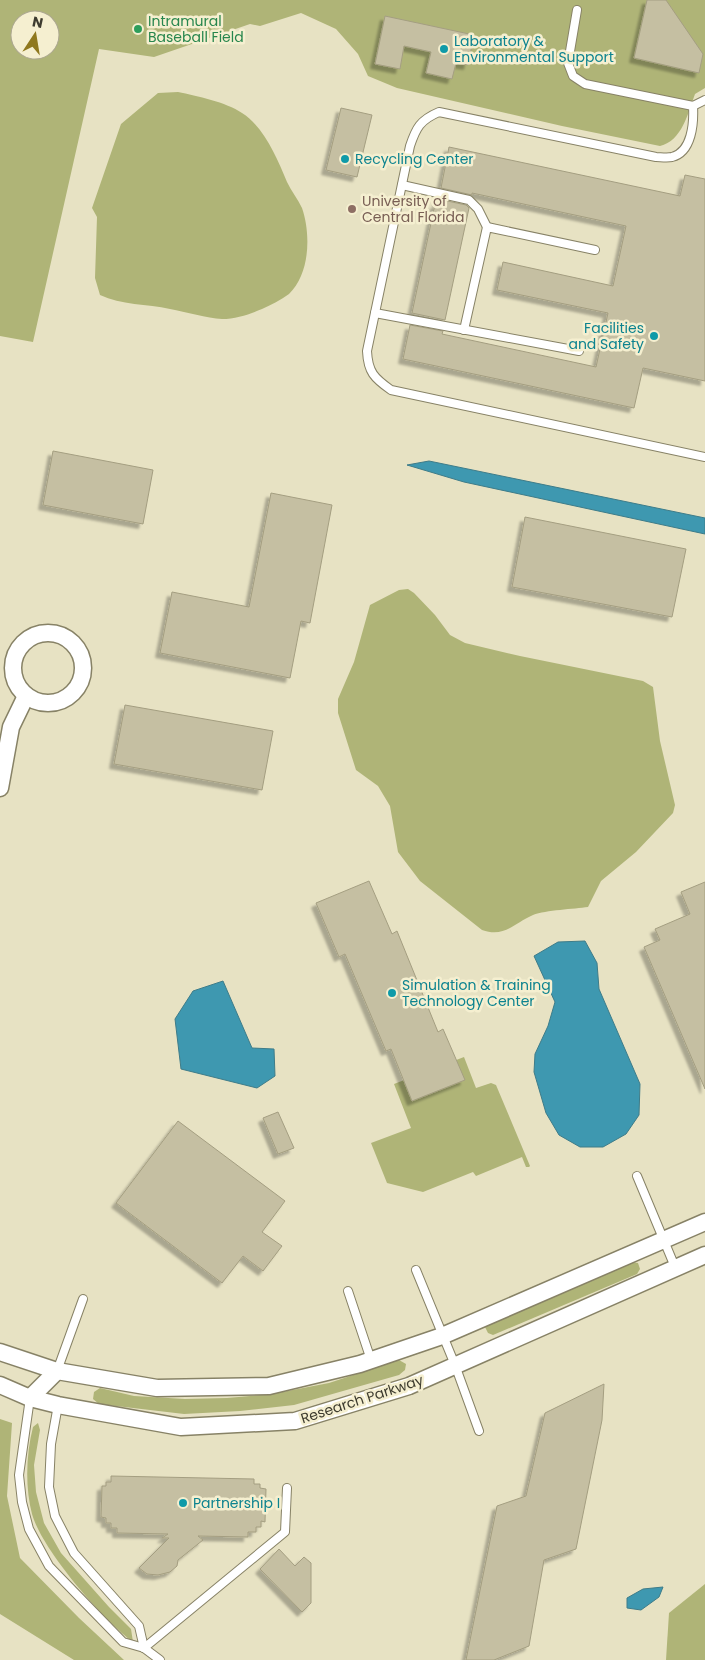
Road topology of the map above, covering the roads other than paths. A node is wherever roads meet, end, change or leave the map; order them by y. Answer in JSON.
{"nodes":[{"id":1,"x":577,"y":10,"type":"dead end"},
{"id":2,"x":705,"y":100,"type":"edge"},
{"id":3,"x":694,"y":106,"type":"junction"},
{"id":4,"x":402,"y":185,"type":"junction"},
{"id":5,"x":486,"y":227,"type":"junction"},
{"id":6,"x":594,"y":250,"type":"dead end"},
{"id":7,"x":375,"y":313,"type":"junction"},
{"id":8,"x":464,"y":330,"type":"junction"},
{"id":9,"x":579,"y":351,"type":"dead end"},
{"id":10,"x":705,"y":457,"type":"edge"},
{"id":11,"x":26,"y":696,"type":"junction"},
{"id":12,"x":0,"y":788,"type":"edge"},
{"id":13,"x":637,"y":1176,"type":"dead end"},
{"id":14,"x":705,"y":1222,"type":"edge"},
{"id":15,"x":664,"y":1239,"type":"junction"},
{"id":16,"x":705,"y":1255,"type":"edge"},
{"id":17,"x":676,"y":1268,"type":"junction"},
{"id":18,"x":416,"y":1270,"type":"dead end"},
{"id":19,"x":348,"y":1291,"type":"dead end"},
{"id":20,"x":83,"y":1299,"type":"dead end"},
{"id":21,"x":442,"y":1336,"type":"junction"},
{"id":22,"x":0,"y":1352,"type":"edge"},
{"id":23,"x":372,"y":1360,"type":"junction"},
{"id":24,"x":455,"y":1365,"type":"junction"},
{"id":25,"x":57,"y":1371,"type":"junction"},
{"id":26,"x":0,"y":1385,"type":"edge"},
{"id":27,"x":30,"y":1398,"type":"junction"},
{"id":28,"x":58,"y":1405,"type":"junction"},
{"id":29,"x":479,"y":1431,"type":"dead end"},
{"id":30,"x":287,"y":1488,"type":"dead end"},
{"id":31,"x":144,"y":1648,"type":"junction"},
{"id":32,"x":158,"y":1659,"type":"edge"}],
"edges":[{"from":1,"to":3,"type":"lane"},
{"from":2,"to":3,"type":"lane"},
{"from":3,"to":4,"type":"lane"},
{"from":4,"to":5,"type":"lane"},
{"from":4,"to":7,"type":"lane"},
{"from":5,"to":6,"type":"lane"},
{"from":5,"to":8,"type":"lane"},
{"from":7,"to":8,"type":"lane"},
{"from":7,"to":10,"type":"lane"},
{"from":8,"to":9,"type":"lane"},
{"from":11,"to":11,"type":"street"},
{"from":11,"to":12,"type":"street"},
{"from":13,"to":15,"type":"lane"},
{"from":14,"to":15,"type":"street"},
{"from":15,"to":17,"type":"lane"},
{"from":15,"to":21,"type":"street"},
{"from":16,"to":17,"type":"street","name":"Research Parkway"},
{"from":17,"to":24,"type":"street","name":"Research Parkway"},
{"from":18,"to":21,"type":"lane"},
{"from":19,"to":23,"type":"lane"},
{"from":20,"to":25,"type":"lane"},
{"from":21,"to":23,"type":"street"},
{"from":21,"to":24,"type":"lane"},
{"from":22,"to":25,"type":"street"},
{"from":23,"to":25,"type":"street"},
{"from":24,"to":28,"type":"street","name":"Research Parkway"},
{"from":24,"to":29,"type":"lane"},
{"from":25,"to":27,"type":"street"},
{"from":25,"to":28,"type":"street"},
{"from":26,"to":27,"type":"street","name":"Research Parkway"},
{"from":27,"to":28,"type":"street","name":"Research Parkway"},
{"from":27,"to":31,"type":"lane"},
{"from":28,"to":31,"type":"lane"},
{"from":30,"to":31,"type":"lane"},
{"from":31,"to":32,"type":"lane"}]}
